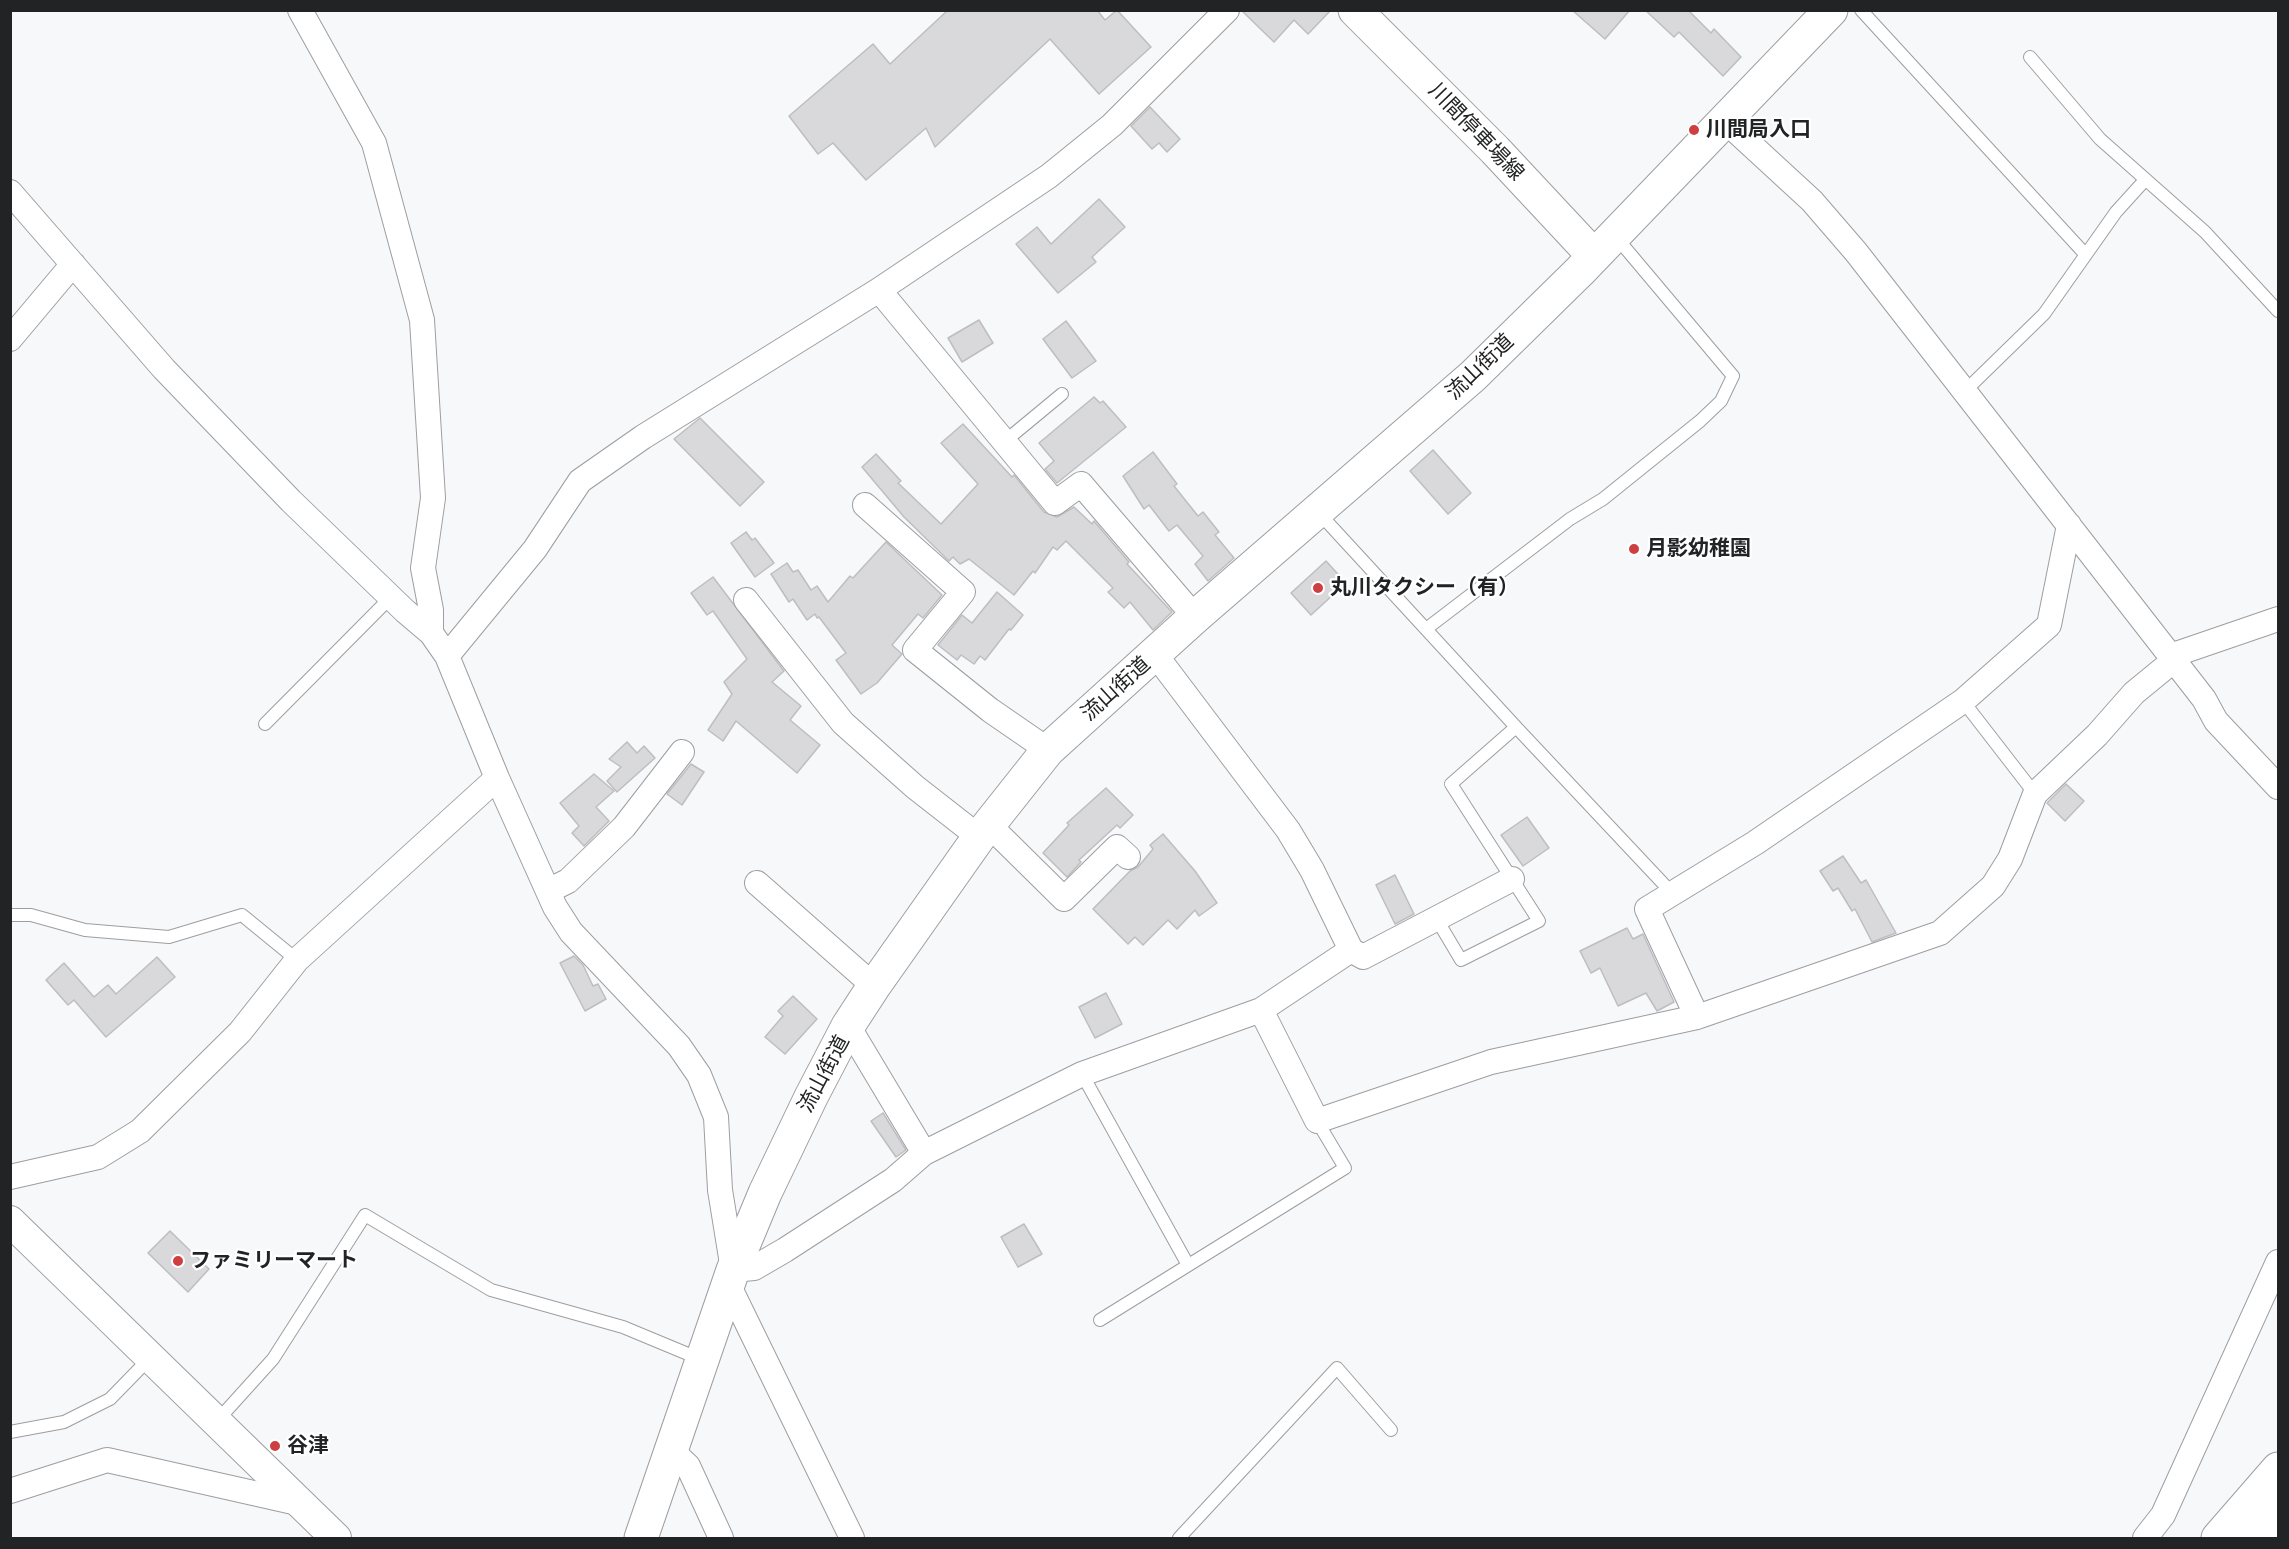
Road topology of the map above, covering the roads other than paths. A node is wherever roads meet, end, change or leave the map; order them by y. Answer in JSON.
{"nodes":[{"id":1,"x":300,"y":10,"type":"edge"},
{"id":2,"x":1227,"y":10,"type":"edge"},
{"id":3,"x":1355,"y":10,"type":"edge"},
{"id":4,"x":1831,"y":10,"type":"edge"},
{"id":5,"x":1861,"y":10,"type":"edge"},
{"id":6,"x":2030,"y":57,"type":"dead end"},
{"id":7,"x":1724,"y":120,"type":"junction"},
{"id":8,"x":2145,"y":180,"type":"junction"},
{"id":9,"x":10,"y":192,"type":"edge"},
{"id":10,"x":1604,"y":245,"type":"junction"},
{"id":11,"x":2085,"y":254,"type":"junction"},
{"id":12,"x":73,"y":264,"type":"junction"},
{"id":13,"x":879,"y":290,"type":"junction"},
{"id":14,"x":2278,"y":311,"type":"edge"},
{"id":15,"x":10,"y":339,"type":"edge"},
{"id":16,"x":1964,"y":392,"type":"junction"},
{"id":17,"x":1062,"y":394,"type":"dead end"},
{"id":18,"x":1004,"y":442,"type":"junction"},
{"id":19,"x":865,"y":505,"type":"dead end"},
{"id":20,"x":1318,"y":512,"type":"junction"},
{"id":21,"x":2069,"y":525,"type":"junction"},
{"id":22,"x":391,"y":597,"type":"junction"},
{"id":23,"x":746,"y":600,"type":"dead end"},
{"id":24,"x":1195,"y":618,"type":"junction"},
{"id":25,"x":2278,"y":619,"type":"edge"},
{"id":26,"x":1426,"y":629,"type":"junction"},
{"id":27,"x":431,"y":633,"type":"junction"},
{"id":28,"x":1155,"y":654,"type":"junction"},
{"id":29,"x":447,"y":656,"type":"junction"},
{"id":30,"x":2171,"y":658,"type":"junction"},
{"id":31,"x":1963,"y":701,"type":"junction"},
{"id":32,"x":265,"y":724,"type":"dead end"},
{"id":33,"x":1516,"y":727,"type":"junction"},
{"id":34,"x":1048,"y":750,"type":"junction"},
{"id":35,"x":682,"y":752,"type":"dead end"},
{"id":36,"x":497,"y":778,"type":"junction"},
{"id":37,"x":2278,"y":787,"type":"edge"},
{"id":38,"x":2035,"y":794,"type":"junction"},
{"id":39,"x":984,"y":831,"type":"junction"},
{"id":40,"x":1128,"y":857,"type":"dead end"},
{"id":41,"x":1512,"y":879,"type":"junction"},
{"id":42,"x":757,"y":883,"type":"dead end"},
{"id":43,"x":548,"y":891,"type":"junction"},
{"id":44,"x":1673,"y":894,"type":"junction"},
{"id":45,"x":10,"y":915,"type":"edge"},
{"id":46,"x":1436,"y":918,"type":"junction"},
{"id":47,"x":1352,"y":950,"type":"junction"},
{"id":48,"x":297,"y":960,"type":"junction"},
{"id":49,"x":874,"y":986,"type":"junction"},
{"id":50,"x":1261,"y":1010,"type":"junction"},
{"id":51,"x":1697,"y":1017,"type":"junction"},
{"id":52,"x":848,"y":1026,"type":"junction"},
{"id":53,"x":1082,"y":1074,"type":"junction"},
{"id":54,"x":1317,"y":1121,"type":"junction"},
{"id":55,"x":924,"y":1153,"type":"junction"},
{"id":56,"x":10,"y":1177,"type":"edge"},
{"id":57,"x":10,"y":1221,"type":"edge"},
{"id":58,"x":2278,"y":1262,"type":"edge"},
{"id":59,"x":1188,"y":1265,"type":"junction"},
{"id":60,"x":731,"y":1277,"type":"junction"},
{"id":61,"x":1100,"y":1320,"type":"dead end"},
{"id":62,"x":151,"y":1358,"type":"junction"},
{"id":63,"x":700,"y":1359,"type":"junction"},
{"id":64,"x":217,"y":1421,"type":"junction"},
{"id":65,"x":1391,"y":1430,"type":"dead end"},
{"id":66,"x":10,"y":1432,"type":"edge"},
{"id":67,"x":670,"y":1449,"type":"junction"},
{"id":68,"x":2278,"y":1469,"type":"edge"},
{"id":69,"x":10,"y":1491,"type":"edge"},
{"id":70,"x":302,"y":1504,"type":"junction"},
{"id":71,"x":2278,"y":1510,"type":"edge"},
{"id":72,"x":336,"y":1539,"type":"edge"},
{"id":73,"x":641,"y":1539,"type":"edge"},
{"id":74,"x":721,"y":1539,"type":"edge"},
{"id":75,"x":852,"y":1539,"type":"edge"},
{"id":76,"x":1179,"y":1539,"type":"edge"},
{"id":77,"x":2145,"y":1539,"type":"edge"},
{"id":78,"x":2218,"y":1539,"type":"edge"},
{"id":79,"x":2254,"y":1539,"type":"edge"}],
"edges":[{"from":1,"to":27,"type":"street"},
{"from":2,"to":13,"type":"street"},
{"from":3,"to":10,"type":"main road","name":"川間停車場線"},
{"from":4,"to":7,"type":"main road","name":"流山街道"},
{"from":5,"to":11,"type":"lane"},
{"from":6,"to":8,"type":"lane"},
{"from":7,"to":10,"type":"main road","name":"流山街道"},
{"from":7,"to":16,"type":"street"},
{"from":8,"to":11,"type":"lane"},
{"from":8,"to":14,"type":"lane"},
{"from":9,"to":12,"type":"street"},
{"from":10,"to":20,"type":"main road","name":"流山街道"},
{"from":10,"to":26,"type":"lane"},
{"from":11,"to":16,"type":"lane"},
{"from":12,"to":15,"type":"street"},
{"from":12,"to":22,"type":"street"},
{"from":13,"to":18,"type":"street"},
{"from":13,"to":29,"type":"street"},
{"from":16,"to":21,"type":"street"},
{"from":17,"to":18,"type":"lane"},
{"from":18,"to":24,"type":"street"},
{"from":19,"to":34,"type":"street"},
{"from":20,"to":24,"type":"main road","name":"流山街道"},
{"from":20,"to":26,"type":"lane"},
{"from":21,"to":30,"type":"street"},
{"from":21,"to":31,"type":"street"},
{"from":22,"to":27,"type":"street"},
{"from":22,"to":32,"type":"lane"},
{"from":23,"to":39,"type":"street"},
{"from":24,"to":28,"type":"main road","name":"流山街道"},
{"from":25,"to":30,"type":"street"},
{"from":26,"to":33,"type":"lane"},
{"from":27,"to":29,"type":"street"},
{"from":28,"to":34,"type":"main road","name":"流山街道"},
{"from":28,"to":47,"type":"street"},
{"from":29,"to":36,"type":"street"},
{"from":30,"to":37,"type":"street"},
{"from":30,"to":38,"type":"street"},
{"from":31,"to":38,"type":"lane"},
{"from":31,"to":44,"type":"street"},
{"from":33,"to":41,"type":"lane"},
{"from":33,"to":44,"type":"lane"},
{"from":34,"to":39,"type":"main road","name":"流山街道"},
{"from":35,"to":43,"type":"street"},
{"from":36,"to":43,"type":"street"},
{"from":36,"to":48,"type":"street"},
{"from":38,"to":51,"type":"street"},
{"from":39,"to":40,"type":"street"},
{"from":39,"to":49,"type":"main road","name":"流山街道"},
{"from":41,"to":46,"type":"street"},
{"from":41,"to":46,"type":"lane"},
{"from":42,"to":49,"type":"street"},
{"from":43,"to":60,"type":"street"},
{"from":44,"to":51,"type":"street"},
{"from":45,"to":48,"type":"lane"},
{"from":46,"to":47,"type":"street"},
{"from":47,"to":50,"type":"street"},
{"from":48,"to":56,"type":"street"},
{"from":49,"to":52,"type":"main road","name":"流山街道"},
{"from":50,"to":53,"type":"street"},
{"from":50,"to":54,"type":"street"},
{"from":51,"to":54,"type":"street"},
{"from":52,"to":55,"type":"street"},
{"from":52,"to":60,"type":"main road","name":"流山街道"},
{"from":53,"to":55,"type":"street"},
{"from":53,"to":59,"type":"lane"},
{"from":54,"to":59,"type":"lane"},
{"from":55,"to":60,"type":"street"},
{"from":57,"to":62,"type":"street"},
{"from":58,"to":77,"type":"street"},
{"from":59,"to":61,"type":"lane"},
{"from":60,"to":63,"type":"main road","name":"流山街道"},
{"from":60,"to":75,"type":"street"},
{"from":62,"to":64,"type":"street"},
{"from":62,"to":66,"type":"lane"},
{"from":63,"to":64,"type":"lane"},
{"from":63,"to":67,"type":"main road","name":"流山街道"},
{"from":64,"to":70,"type":"street"},
{"from":65,"to":76,"type":"lane"},
{"from":67,"to":73,"type":"main road","name":"流山街道"},
{"from":67,"to":74,"type":"street"},
{"from":68,"to":78,"type":"main road"},
{"from":69,"to":70,"type":"street"},
{"from":70,"to":72,"type":"street"},
{"from":71,"to":79,"type":"main road"}]}
